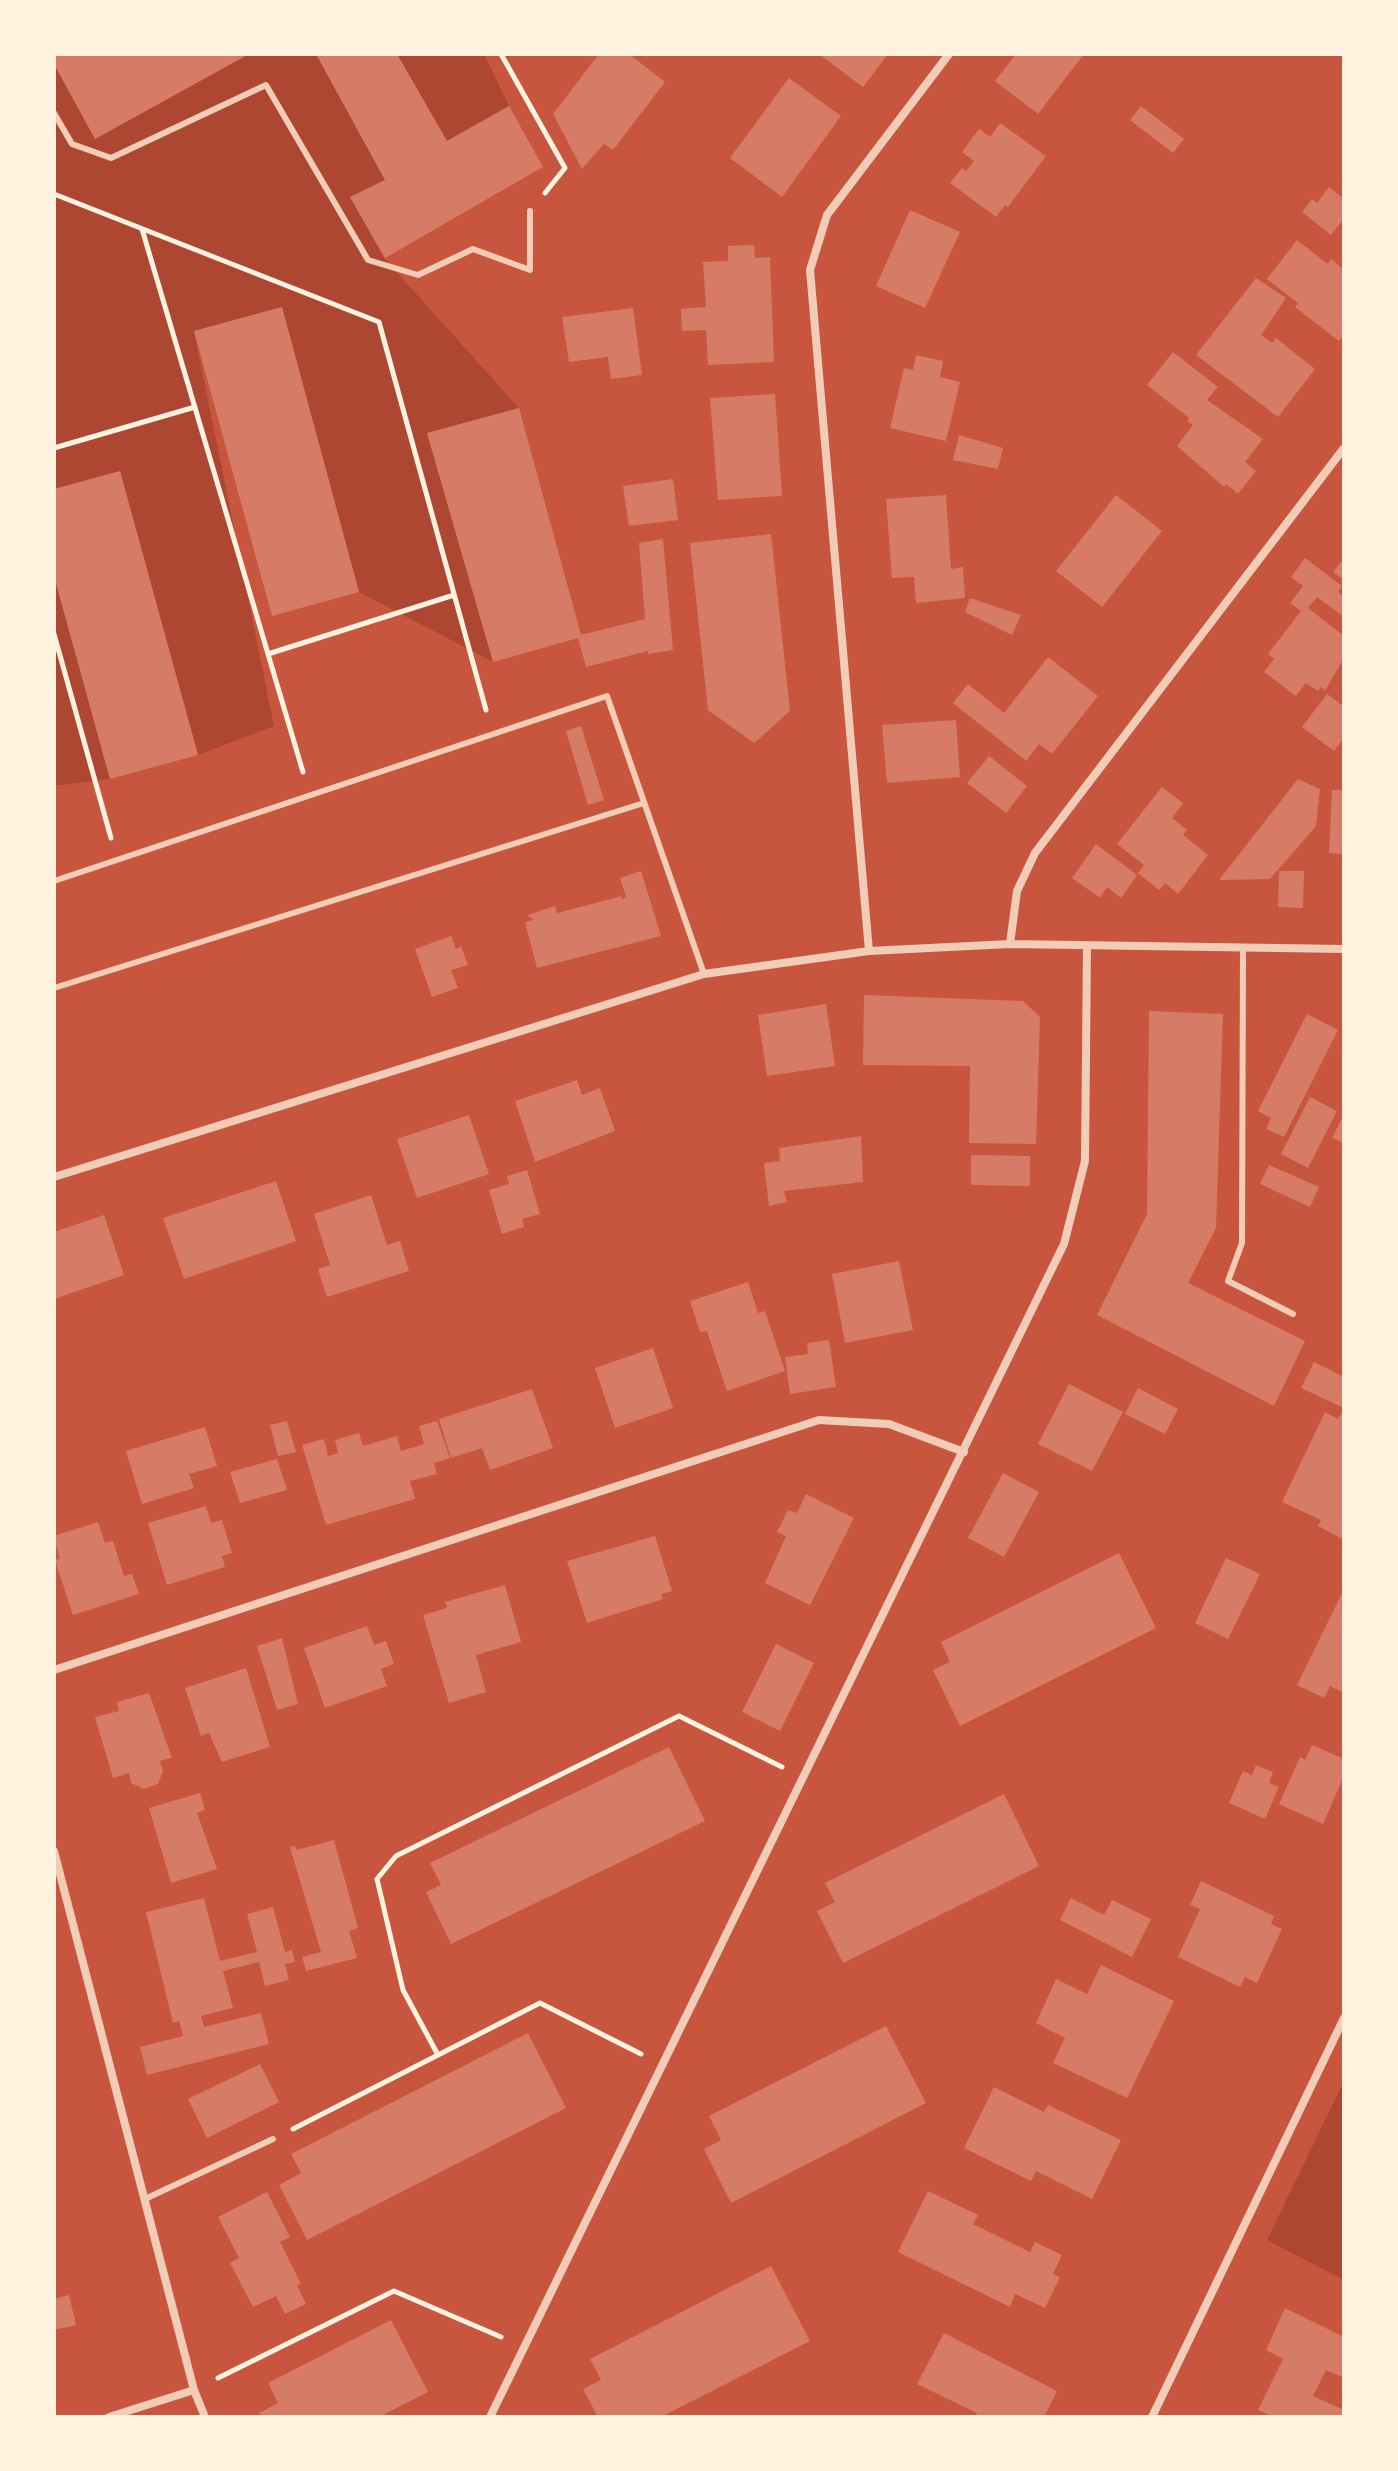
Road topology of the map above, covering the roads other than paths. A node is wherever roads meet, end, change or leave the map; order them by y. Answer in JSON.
{"nodes":[{"id":1,"x":949,"y":54,"type":"edge"},
{"id":2,"x":54,"y":113,"type":"edge"},
{"id":3,"x":530,"y":211,"type":"road end"},
{"id":4,"x":1344,"y":448,"type":"edge"},
{"id":5,"x":644,"y":803,"type":"junction"},
{"id":6,"x":54,"y":881,"type":"edge"},
{"id":7,"x":1010,"y":944,"type":"junction"},
{"id":8,"x":1087,"y":945,"type":"junction"},
{"id":9,"x":1243,"y":948,"type":"junction"},
{"id":10,"x":1344,"y":949,"type":"edge"},
{"id":11,"x":869,"y":951,"type":"junction"},
{"id":12,"x":704,"y":974,"type":"junction"},
{"id":13,"x":54,"y":988,"type":"edge"},
{"id":14,"x":54,"y":1177,"type":"edge"},
{"id":15,"x":1293,"y":1314,"type":"dead end"},
{"id":16,"x":964,"y":1452,"type":"junction"},
{"id":17,"x":54,"y":1670,"type":"edge"},
{"id":18,"x":54,"y":1851,"type":"edge"},
{"id":19,"x":1344,"y":2018,"type":"edge"},
{"id":20,"x":273,"y":2139,"type":"road end"},
{"id":21,"x":145,"y":2199,"type":"junction"},
{"id":22,"x":194,"y":2390,"type":"junction"},
{"id":23,"x":109,"y":2417,"type":"edge"},
{"id":24,"x":205,"y":2417,"type":"edge"},
{"id":25,"x":490,"y":2417,"type":"edge"},
{"id":26,"x":1152,"y":2417,"type":"edge"}],
"edges":[{"from":1,"to":11,"type":"street"},
{"from":2,"to":3,"type":"lane"},
{"from":4,"to":7,"type":"street"},
{"from":5,"to":6,"type":"lane"},
{"from":5,"to":12,"type":"lane"},
{"from":5,"to":13,"type":"lane"},
{"from":7,"to":8,"type":"street"},
{"from":7,"to":11,"type":"street"},
{"from":8,"to":9,"type":"street"},
{"from":8,"to":16,"type":"street"},
{"from":9,"to":10,"type":"street"},
{"from":9,"to":15,"type":"lane"},
{"from":11,"to":12,"type":"street"},
{"from":12,"to":14,"type":"street"},
{"from":16,"to":17,"type":"street"},
{"from":16,"to":25,"type":"street"},
{"from":18,"to":21,"type":"street"},
{"from":19,"to":26,"type":"street"},
{"from":20,"to":21,"type":"lane"},
{"from":21,"to":22,"type":"street"},
{"from":22,"to":23,"type":"street"},
{"from":22,"to":24,"type":"street"}]}
